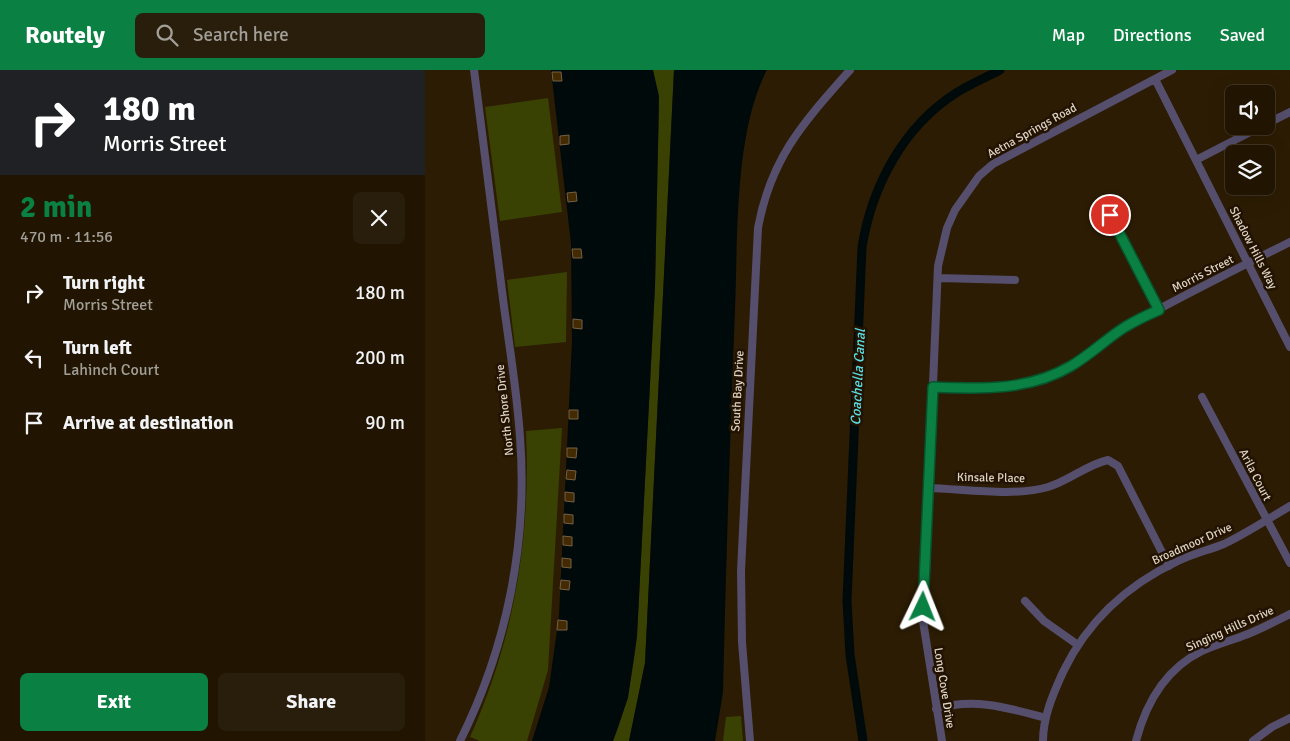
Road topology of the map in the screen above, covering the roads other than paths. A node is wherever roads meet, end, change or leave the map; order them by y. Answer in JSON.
{"nodes":[{"id":1,"x":474,"y":70,"type":"edge"},
{"id":2,"x":849,"y":70,"type":"edge"},
{"id":3,"x":1172,"y":70,"type":"edge"},
{"id":4,"x":1155,"y":79,"type":"junction"},
{"id":5,"x":1290,"y":112,"type":"edge"},
{"id":6,"x":1275,"y":120,"type":"edge"},
{"id":7,"x":1245,"y":135,"type":"edge"},
{"id":8,"x":1196,"y":160,"type":"junction"},
{"id":9,"x":1110,"y":215,"type":"dead end"},
{"id":10,"x":1290,"y":242,"type":"edge"},
{"id":11,"x":1248,"y":264,"type":"junction"},
{"id":12,"x":937,"y":278,"type":"junction"},
{"id":13,"x":1015,"y":280,"type":"dead end"},
{"id":14,"x":1159,"y":310,"type":"junction"},
{"id":15,"x":1290,"y":347,"type":"edge"},
{"id":16,"x":933,"y":387,"type":"junction"},
{"id":17,"x":1202,"y":397,"type":"dead end"},
{"id":18,"x":928,"y":488,"type":"junction"},
{"id":19,"x":1290,"y":506,"type":"edge"},
{"id":20,"x":1266,"y":520,"type":"junction"},
{"id":21,"x":1290,"y":563,"type":"edge"},
{"id":22,"x":1169,"y":566,"type":"junction"},
{"id":23,"x":1025,"y":601,"type":"dead end"},
{"id":24,"x":1290,"y":614,"type":"edge"},
{"id":25,"x":1077,"y":645,"type":"junction"},
{"id":26,"x":937,"y":709,"type":"junction"},
{"id":27,"x":1046,"y":718,"type":"junction"},
{"id":28,"x":1290,"y":718,"type":"edge"},
{"id":29,"x":460,"y":741,"type":"edge"},
{"id":30,"x":750,"y":741,"type":"edge"},
{"id":31,"x":942,"y":741,"type":"edge"},
{"id":32,"x":1043,"y":741,"type":"edge"},
{"id":33,"x":1136,"y":741,"type":"edge"},
{"id":34,"x":1253,"y":741,"type":"edge"}],
"edges":[{"from":1,"to":29,"type":"street","name":"North Shore Drive"},
{"from":2,"to":30,"type":"street","name":"South Bay Drive"},
{"from":3,"to":4,"type":"street","name":"Aetna Springs Road"},
{"from":4,"to":8,"type":"street","name":"Shadow Hills Way"},
{"from":4,"to":12,"type":"street","name":"Aetna Springs Road"},
{"from":5,"to":6,"type":"street"},
{"from":7,"to":8,"type":"street"},
{"from":8,"to":11,"type":"street","name":"Shadow Hills Way"},
{"from":9,"to":14,"type":"street"},
{"from":10,"to":11,"type":"street","name":"Morris Street"},
{"from":11,"to":14,"type":"street","name":"Morris Street"},
{"from":11,"to":15,"type":"street","name":"Shadow Hills Way"},
{"from":12,"to":13,"type":"street"},
{"from":12,"to":16,"type":"street","name":"Long Cove Drive"},
{"from":14,"to":16,"type":"street","name":"Morris Street"},
{"from":16,"to":18,"type":"street","name":"Long Cove Drive"},
{"from":17,"to":20,"type":"street","name":"Arila Court"},
{"from":18,"to":22,"type":"street","name":"Kinsale Place"},
{"from":18,"to":26,"type":"street","name":"Long Cove Drive"},
{"from":19,"to":20,"type":"street","name":"Broadmoor Drive"},
{"from":20,"to":21,"type":"street","name":"Arila Court"},
{"from":20,"to":22,"type":"street","name":"Broadmoor Drive"},
{"from":22,"to":25,"type":"street","name":"Broadmoor Drive"},
{"from":23,"to":25,"type":"street"},
{"from":24,"to":33,"type":"street","name":"Singing Hills Drive"},
{"from":25,"to":27,"type":"street","name":"Broadmoor Drive"},
{"from":26,"to":27,"type":"street"},
{"from":26,"to":31,"type":"street","name":"Long Cove Drive"},
{"from":27,"to":32,"type":"street","name":"Broadmoor Drive"},
{"from":28,"to":34,"type":"street"}]}
